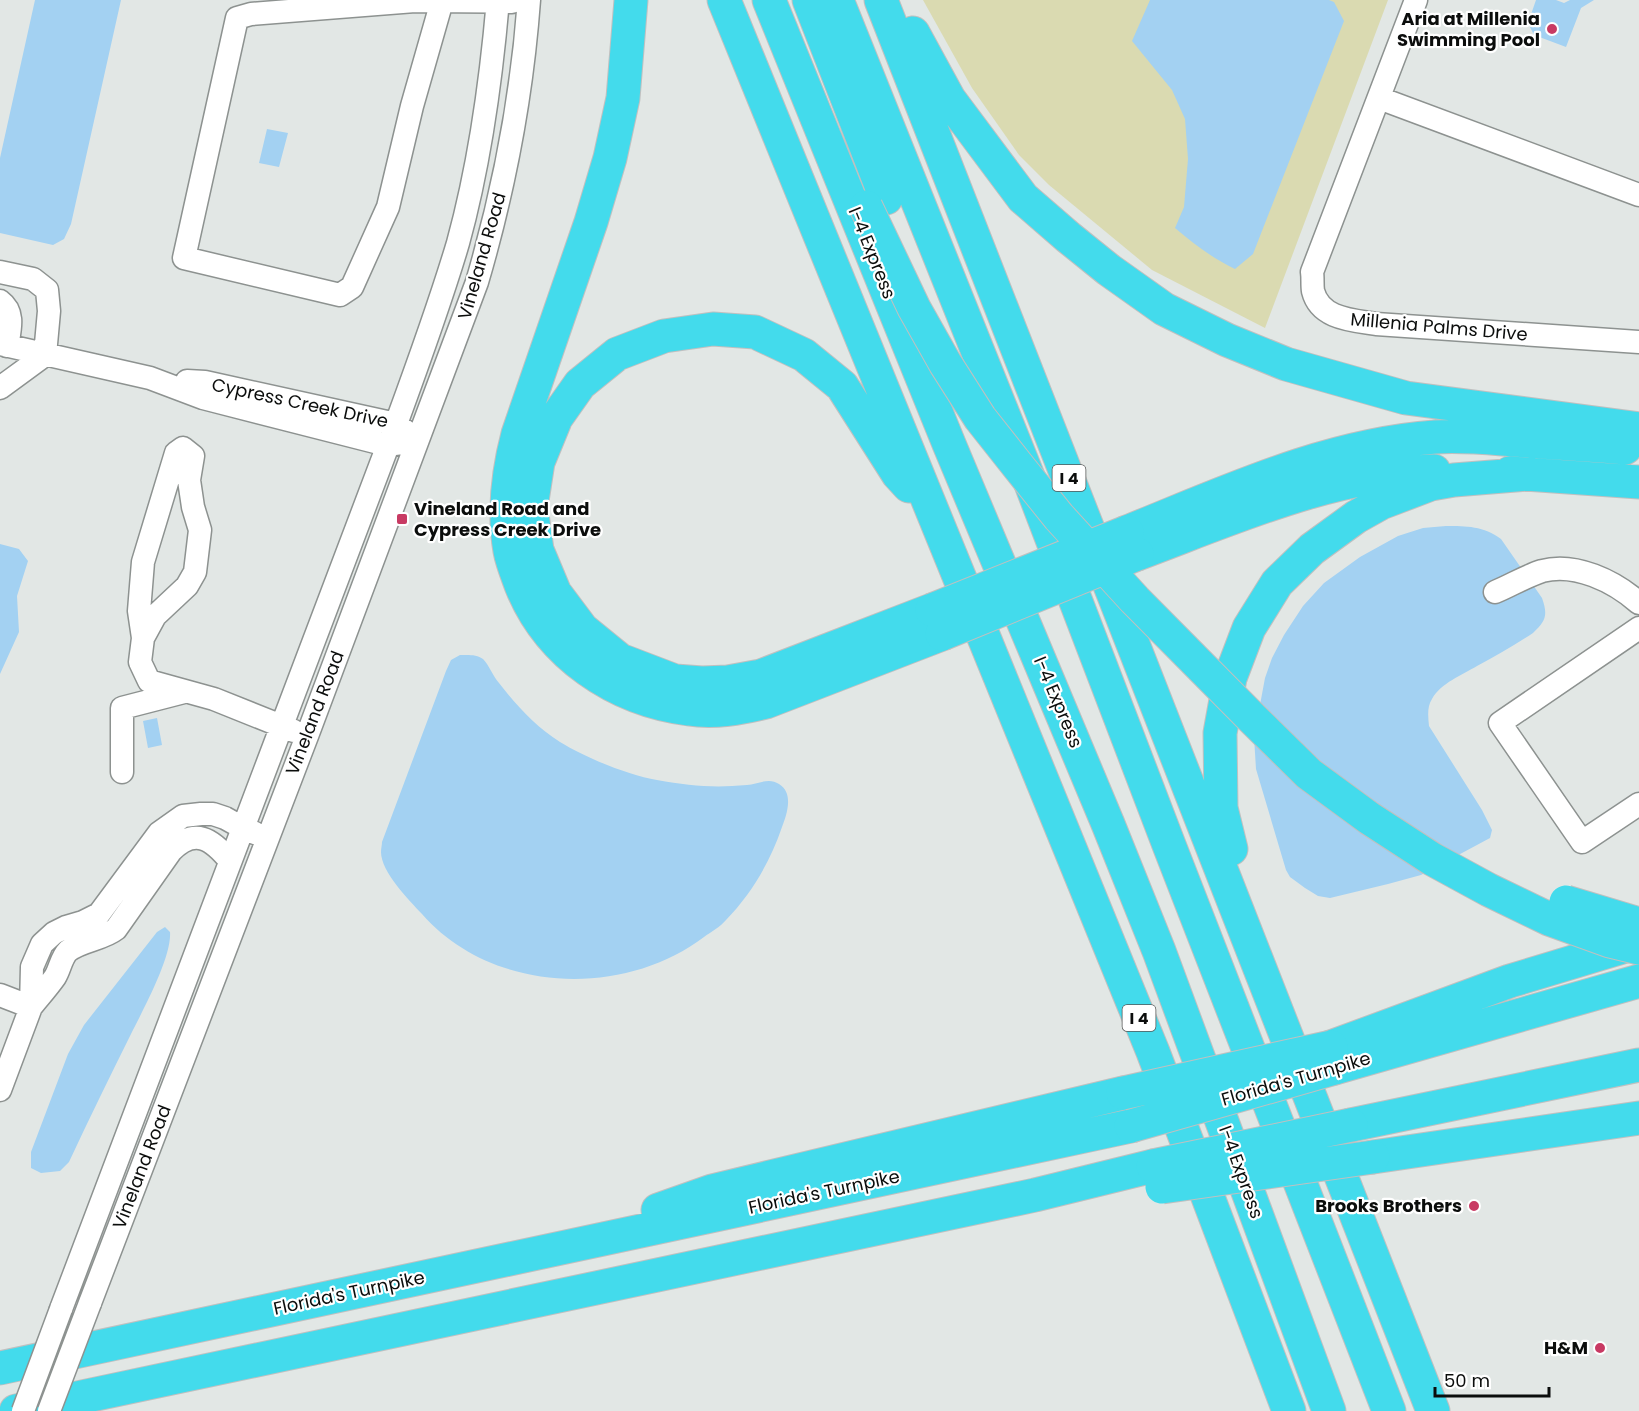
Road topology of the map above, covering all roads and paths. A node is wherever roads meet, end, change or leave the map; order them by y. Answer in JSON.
{"nodes":[{"id":1,"x":631,"y":0,"type":"edge"},
{"id":2,"x":724,"y":0,"type":"edge"},
{"id":3,"x":769,"y":0,"type":"edge"},
{"id":4,"x":786,"y":0,"type":"edge"},
{"id":5,"x":809,"y":0,"type":"edge"},
{"id":6,"x":837,"y":0,"type":"edge"},
{"id":7,"x":881,"y":0,"type":"edge"},
{"id":8,"x":894,"y":0,"type":"edge"},
{"id":9,"x":1416,"y":0,"type":"edge"},
{"id":10,"x":442,"y":1,"type":"edge"},
{"id":11,"x":498,"y":1,"type":"edge"},
{"id":12,"x":529,"y":1,"type":"edge"},
{"id":13,"x":1378,"y":98,"type":"junction"},
{"id":14,"x":1639,"y":195,"type":"edge"},
{"id":15,"x":876,"y":203,"type":"junction"},
{"id":16,"x":8,"y":273,"type":"edge"},
{"id":17,"x":2,"y":303,"type":"edge"},
{"id":18,"x":1639,"y":342,"type":"edge"},
{"id":19,"x":3,"y":345,"type":"edge"},
{"id":20,"x":45,"y":354,"type":"junction"},
{"id":21,"x":150,"y":378,"type":"junction"},
{"id":22,"x":0,"y":388,"type":"edge"},
{"id":23,"x":396,"y":424,"type":"junction"},
{"id":24,"x":1639,"y":429,"type":"edge"},
{"id":25,"x":418,"y":440,"type":"junction"},
{"id":26,"x":387,"y":445,"type":"junction"},
{"id":27,"x":1639,"y":449,"type":"edge"},
{"id":28,"x":1530,"y":474,"type":"junction"},
{"id":29,"x":1639,"y":482,"type":"edge"},
{"id":30,"x":934,"y":514,"type":"junction"},
{"id":31,"x":1132,"y":543,"type":"junction"},
{"id":32,"x":1495,"y":592,"type":"dead end"},
{"id":33,"x":1639,"y":603,"type":"edge"},
{"id":34,"x":937,"y":622,"type":"junction"},
{"id":35,"x":1639,"y":628,"type":"edge"},
{"id":36,"x":143,"y":638,"type":"junction"},
{"id":37,"x":185,"y":692,"type":"junction"},
{"id":38,"x":281,"y":725,"type":"junction"},
{"id":39,"x":307,"y":736,"type":"junction"},
{"id":40,"x":122,"y":772,"type":"dead end"},
{"id":41,"x":1639,"y":804,"type":"edge"},
{"id":42,"x":243,"y":828,"type":"junction"},
{"id":43,"x":267,"y":838,"type":"junction"},
{"id":44,"x":230,"y":861,"type":"junction"},
{"id":45,"x":122,"y":903,"type":"junction"},
{"id":46,"x":1639,"y":924,"type":"edge"},
{"id":47,"x":1639,"y":942,"type":"edge"},
{"id":48,"x":1639,"y":948,"type":"edge"},
{"id":49,"x":1256,"y":957,"type":"junction"},
{"id":50,"x":1639,"y":981,"type":"edge"},
{"id":51,"x":0,"y":995,"type":"edge"},
{"id":52,"x":31,"y":1006,"type":"junction"},
{"id":53,"x":1333,"y":1058,"type":"junction"},
{"id":54,"x":1639,"y":1065,"type":"edge"},
{"id":55,"x":0,"y":1090,"type":"edge"},
{"id":56,"x":1639,"y":1118,"type":"edge"},
{"id":57,"x":1158,"y":1177,"type":"junction"},
{"id":58,"x":547,"y":1251,"type":"junction"},
{"id":59,"x":0,"y":1368,"type":"edge"},
{"id":60,"x":1374,"y":1374,"type":"junction"},
{"id":61,"x":16,"y":1411,"type":"edge"},
{"id":62,"x":23,"y":1411,"type":"edge"},
{"id":63,"x":49,"y":1411,"type":"edge"},
{"id":64,"x":1289,"y":1411,"type":"edge"},
{"id":65,"x":1329,"y":1411,"type":"edge"},
{"id":66,"x":1376,"y":1411,"type":"edge"},
{"id":67,"x":1389,"y":1411,"type":"edge"},
{"id":68,"x":1433,"y":1411,"type":"edge"}],
"edges":[{"from":1,"to":34,"type":"highway"},
{"from":2,"to":30,"type":"highway","number":"I 4"},
{"from":3,"to":65,"type":"highway","name":"I-4 Express"},
{"from":4,"to":15,"type":"highway"},
{"from":5,"to":15,"type":"highway"},
{"from":6,"to":60,"type":"highway"},
{"from":7,"to":49,"type":"highway","number":"I 4"},
{"from":8,"to":24,"type":"highway"},
{"from":9,"to":13,"type":"street","name":"Millenia Palms Drive"},
{"from":10,"to":10,"type":"street"},
{"from":10,"to":11,"type":"street"},
{"from":11,"to":12,"type":"street"},
{"from":11,"to":23,"type":"street","name":"Vineland Road"},
{"from":12,"to":25,"type":"street","name":"Vineland Road"},
{"from":13,"to":14,"type":"street"},
{"from":13,"to":18,"type":"street","name":"Millenia Palms Drive"},
{"from":15,"to":46,"type":"highway","bridge":true},
{"from":15,"to":48,"type":"highway","bridge":true},
{"from":16,"to":17,"type":"street"},
{"from":16,"to":20,"type":"street"},
{"from":17,"to":19,"type":"street"},
{"from":19,"to":20,"type":"street","name":"Cypress Creek Drive"},
{"from":20,"to":21,"type":"street","name":"Cypress Creek Drive"},
{"from":20,"to":22,"type":"street"},
{"from":21,"to":23,"type":"street","name":"Cypress Creek Drive"},
{"from":21,"to":26,"type":"street","name":"Cypress Creek Drive"},
{"from":23,"to":25,"type":"street","name":"Cypress Creek Drive"},
{"from":23,"to":26,"type":"street","name":"Vineland Road"},
{"from":25,"to":26,"type":"street","name":"Cypress Creek Drive"},
{"from":25,"to":39,"type":"street","name":"Vineland Road"},
{"from":26,"to":38,"type":"street","name":"Vineland Road"},
{"from":27,"to":31,"type":"highway"},
{"from":28,"to":29,"type":"highway"},
{"from":28,"to":31,"type":"highway"},
{"from":28,"to":49,"type":"highway"},
{"from":30,"to":34,"type":"highway"},
{"from":30,"to":64,"type":"highway","number":"I 4"},
{"from":31,"to":34,"type":"highway","bridge":true},
{"from":32,"to":33,"type":"street"},
{"from":35,"to":41,"type":"street"},
{"from":36,"to":36,"type":"street"},
{"from":36,"to":37,"type":"street"},
{"from":37,"to":38,"type":"street"},
{"from":37,"to":40,"type":"street"},
{"from":38,"to":39,"type":"street"},
{"from":38,"to":42,"type":"street","name":"Vineland Road"},
{"from":39,"to":43,"type":"street","name":"Vineland Road"},
{"from":42,"to":43,"type":"street"},
{"from":42,"to":44,"type":"street","name":"Vineland Road"},
{"from":42,"to":45,"type":"street"},
{"from":43,"to":63,"type":"street","name":"Vineland Road","bridge":true},
{"from":44,"to":45,"type":"street"},
{"from":44,"to":62,"type":"street","name":"Vineland Road","bridge":true},
{"from":45,"to":52,"type":"street"},
{"from":47,"to":53,"type":"highway"},
{"from":49,"to":68,"type":"highway","number":"I 4"},
{"from":50,"to":53,"type":"highway","name":"Florida's Turnpike"},
{"from":51,"to":52,"type":"street"},
{"from":52,"to":55,"type":"street"},
{"from":53,"to":58,"type":"highway","name":"Florida's Turnpike","bridge":true},
{"from":53,"to":58,"type":"highway","bridge":true},
{"from":54,"to":57,"type":"highway","bridge":true},
{"from":56,"to":57,"type":"highway","bridge":true},
{"from":57,"to":61,"type":"highway"},
{"from":58,"to":59,"type":"highway","name":"Florida's Turnpike"},
{"from":60,"to":66,"type":"highway"},
{"from":60,"to":67,"type":"highway"}]}
